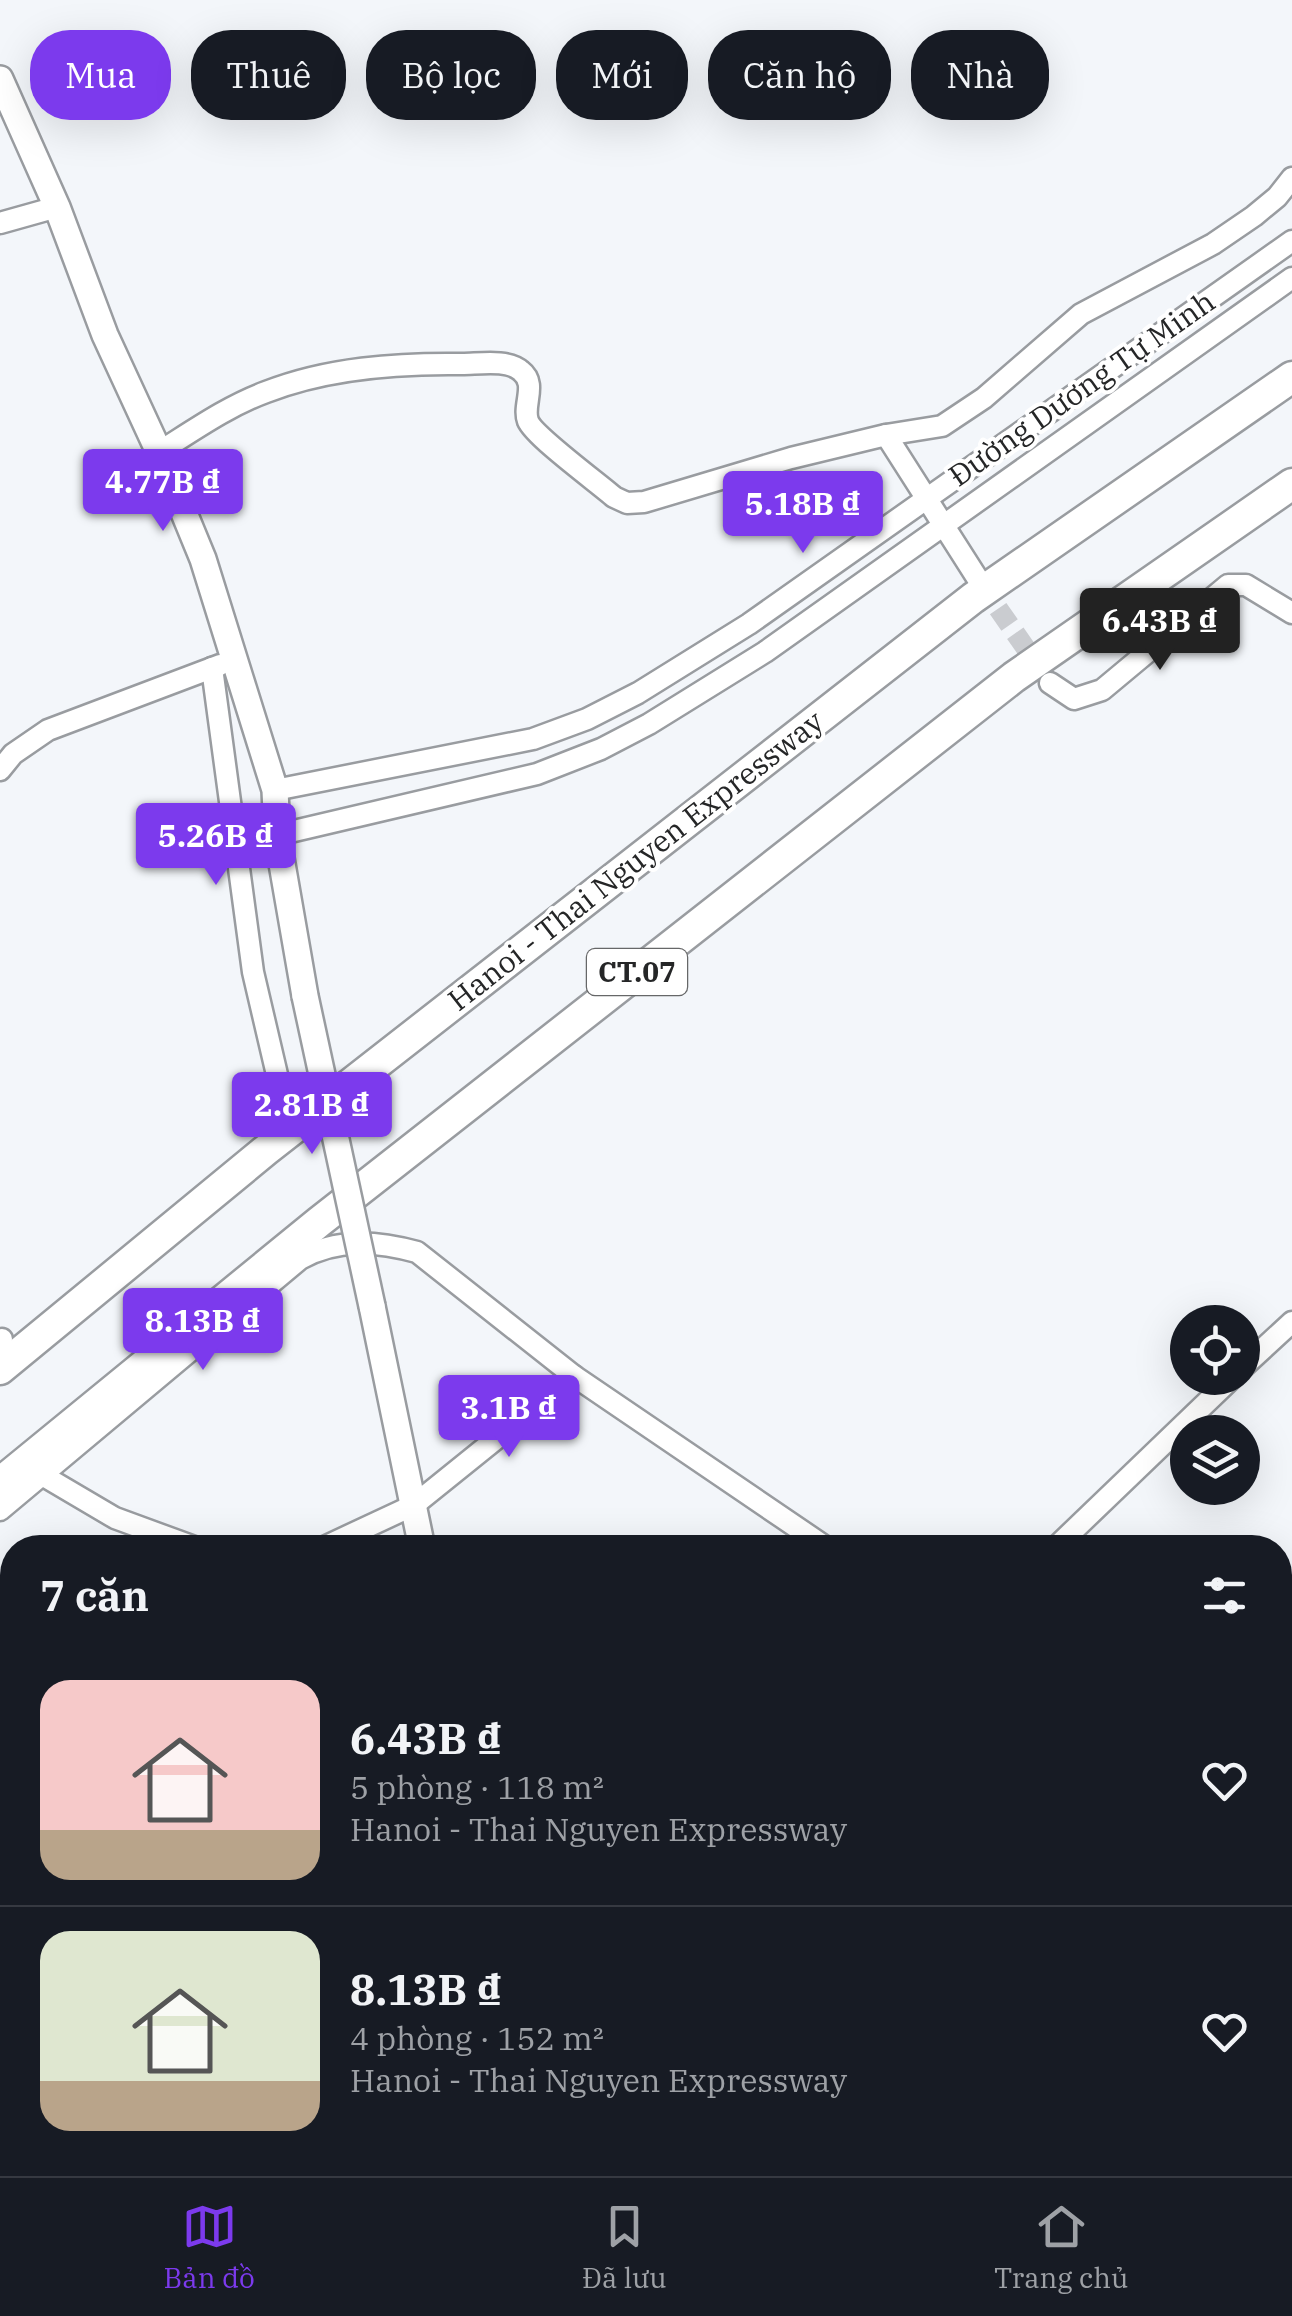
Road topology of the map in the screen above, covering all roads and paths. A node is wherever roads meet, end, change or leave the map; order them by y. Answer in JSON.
{"nodes":[{"id":1,"x":0,"y":79,"type":"edge"},
{"id":2,"x":1292,"y":178,"type":"edge"},
{"id":3,"x":57,"y":207,"type":"junction"},
{"id":4,"x":0,"y":223,"type":"edge"},
{"id":5,"x":1292,"y":240,"type":"edge"},
{"id":6,"x":1292,"y":278,"type":"edge"},
{"id":7,"x":1292,"y":377,"type":"edge"},
{"id":8,"x":886,"y":435,"type":"junction"},
{"id":9,"x":160,"y":452,"type":"junction"},
{"id":10,"x":1292,"y":484,"type":"edge"},
{"id":11,"x":926,"y":498,"type":"junction"},
{"id":12,"x":944,"y":526,"type":"junction"},
{"id":13,"x":982,"y":584,"type":"tunnel mouth"},
{"id":14,"x":1292,"y":613,"type":"edge"},
{"id":15,"x":224,"y":664,"type":"junction"},
{"id":16,"x":1050,"y":683,"type":"tunnel mouth"},
{"id":17,"x":0,"y":770,"type":"edge"},
{"id":18,"x":275,"y":790,"type":"junction"},
{"id":19,"x":276,"y":834,"type":"junction"},
{"id":20,"x":282,"y":1096,"type":"dead end"},
{"id":21,"x":1292,"y":1322,"type":"edge"},
{"id":22,"x":1,"y":1349,"type":"edge"},
{"id":23,"x":1260,"y":1351,"type":"edge"},
{"id":24,"x":574,"y":1376,"type":"junction"},
{"id":25,"x":1214,"y":1395,"type":"edge"},
{"id":26,"x":42,"y":1476,"type":"junction"},
{"id":27,"x":0,"y":1483,"type":"edge"},
{"id":28,"x":414,"y":1505,"type":"junction"},
{"id":29,"x":0,"y":1510,"type":"edge"},
{"id":30,"x":160,"y":1535,"type":"edge"},
{"id":31,"x":350,"y":1535,"type":"edge"},
{"id":32,"x":420,"y":1535,"type":"edge"},
{"id":33,"x":808,"y":1535,"type":"edge"},
{"id":34,"x":1068,"y":1535,"type":"edge"}],
"edges":[{"from":1,"to":3,"type":"main road"},
{"from":2,"to":8,"type":"street"},
{"from":3,"to":4,"type":"street"},
{"from":3,"to":9,"type":"main road"},
{"from":5,"to":11,"type":"street","name":"Đường Dương Tự Minh"},
{"from":6,"to":12,"type":"street","name":"Đường Dương Tự Minh"},
{"from":7,"to":22,"type":"highway","name":"Hanoi - Thai Nguyen Expressway","number":"CT.07"},
{"from":8,"to":9,"type":"street"},
{"from":8,"to":11,"type":"street"},
{"from":9,"to":15,"type":"main road"},
{"from":10,"to":27,"type":"highway","number":"CT.07"},
{"from":11,"to":12,"type":"street"},
{"from":11,"to":18,"type":"street","name":"Đường Dương Tự Minh"},
{"from":12,"to":13,"type":"street"},
{"from":12,"to":19,"type":"street","name":"Đường Dương Tự Minh"},
{"from":14,"to":16,"type":"street"},
{"from":15,"to":17,"type":"street"},
{"from":15,"to":18,"type":"main road"},
{"from":15,"to":20,"type":"street"},
{"from":18,"to":19,"type":"main road"},
{"from":19,"to":28,"type":"main road","bridge":true},
{"from":21,"to":23,"type":"street"},
{"from":24,"to":26,"type":"street"},
{"from":24,"to":28,"type":"street"},
{"from":24,"to":33,"type":"street"},
{"from":25,"to":34,"type":"street"},
{"from":26,"to":29,"type":"street"},
{"from":26,"to":30,"type":"street"},
{"from":28,"to":31,"type":"street"},
{"from":28,"to":32,"type":"main road"}]}
